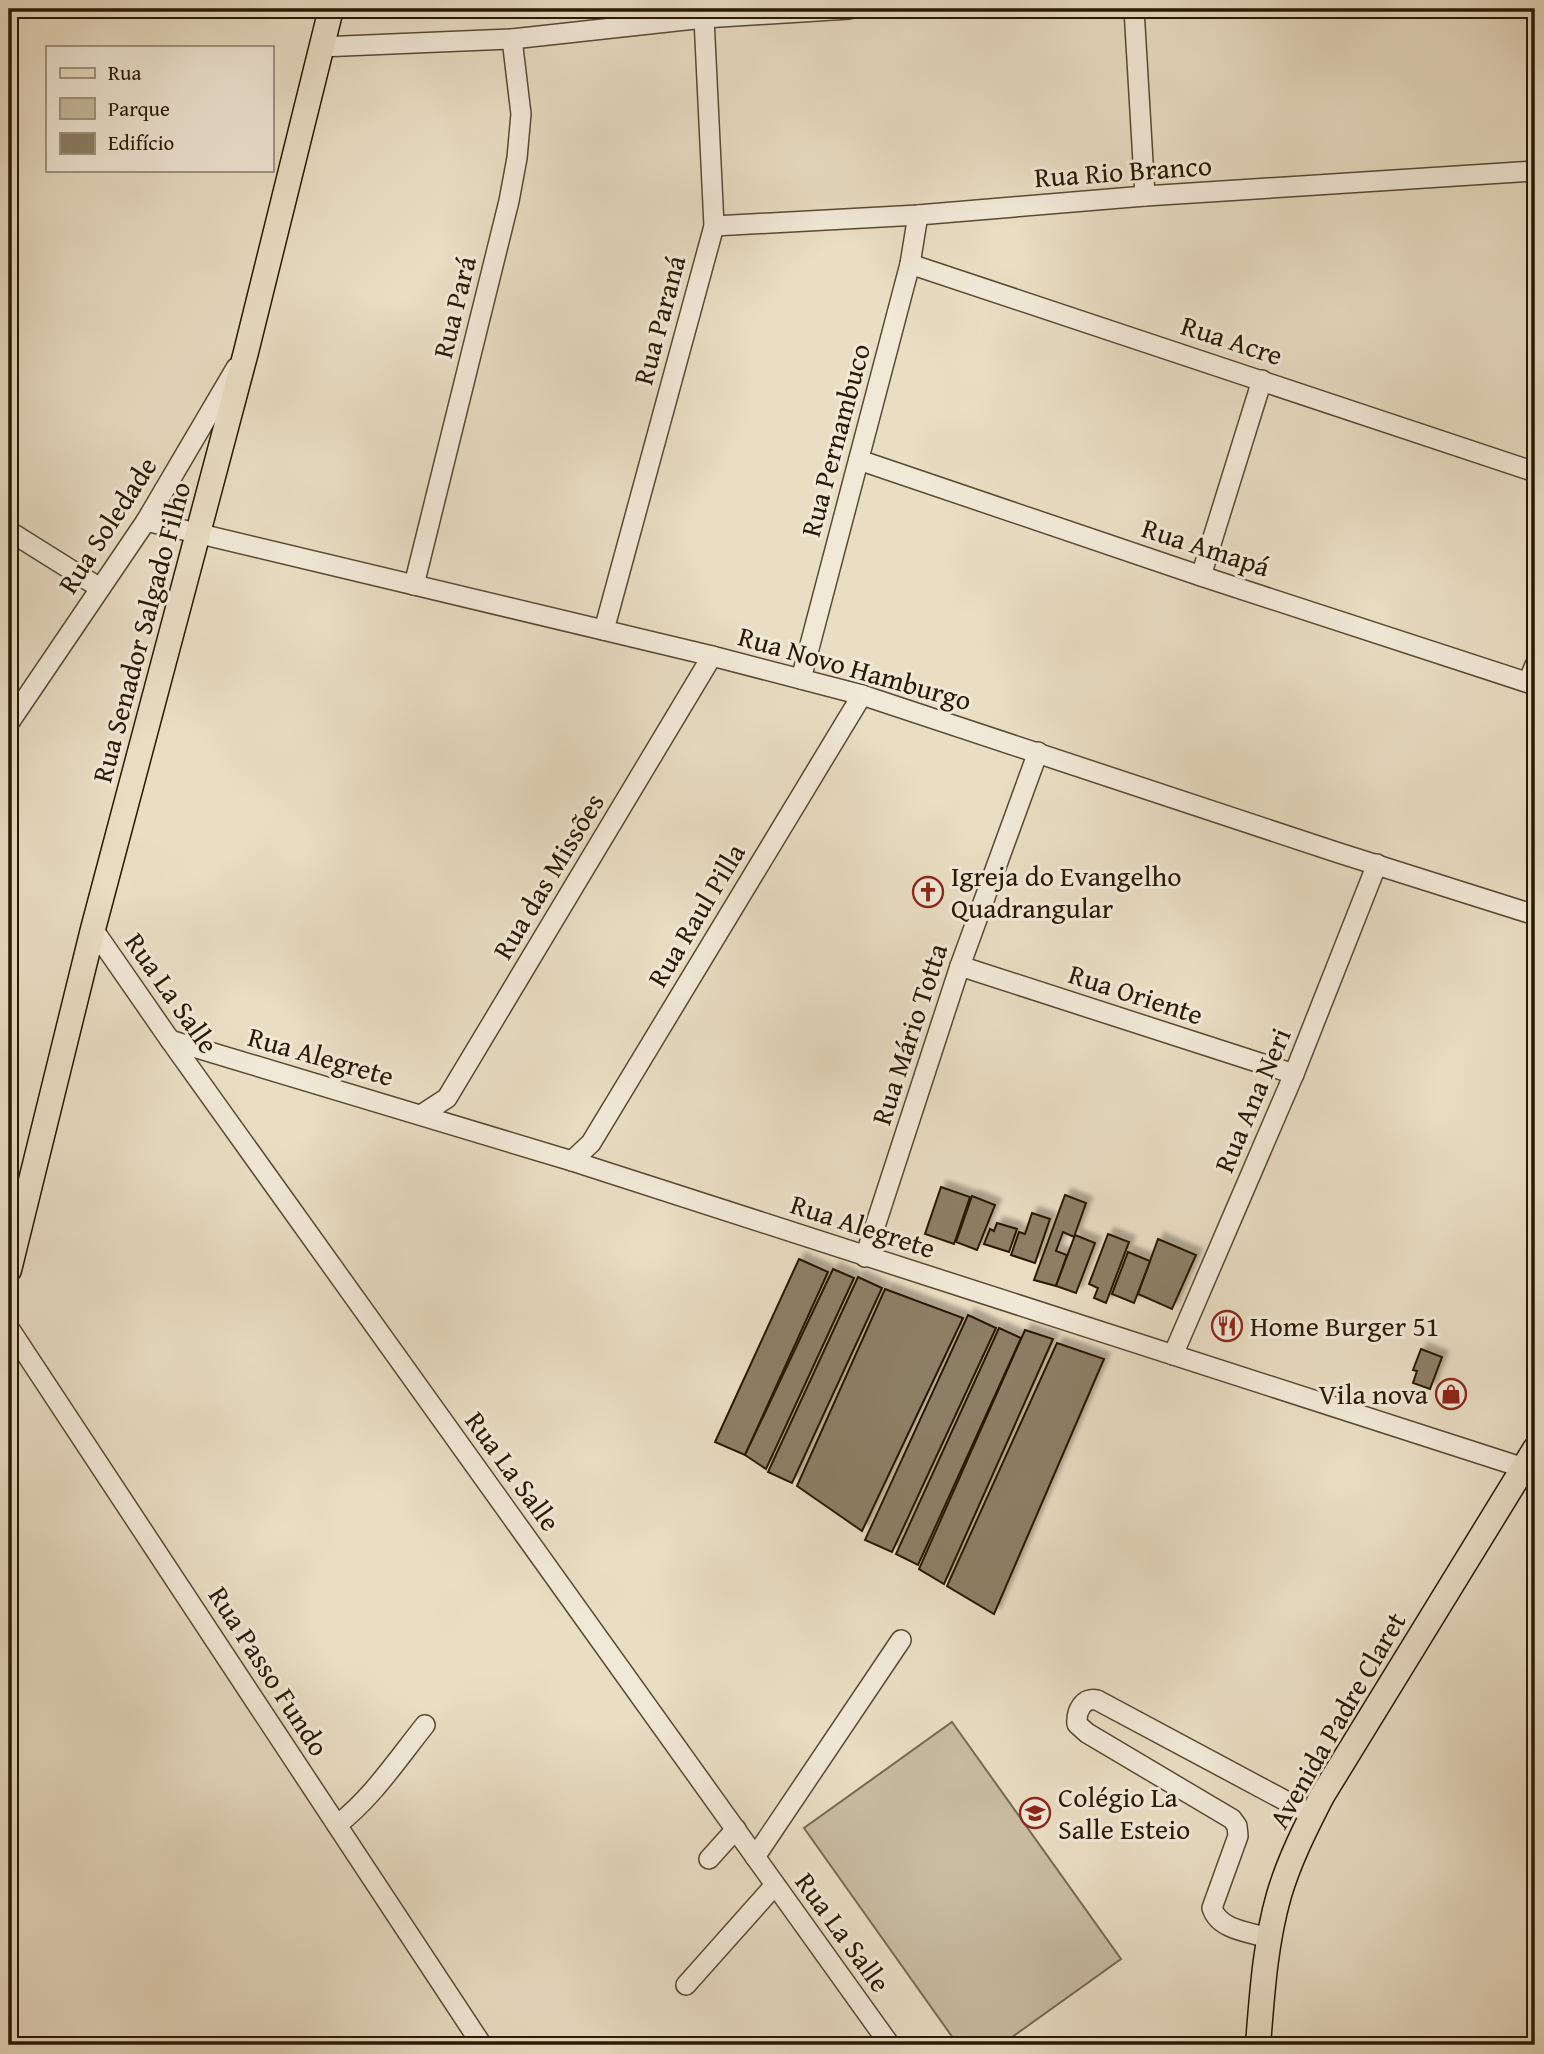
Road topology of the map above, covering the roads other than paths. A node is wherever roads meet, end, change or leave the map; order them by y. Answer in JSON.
{"nodes":[{"id":1,"x":331,"y":9,"type":"edge"},
{"id":2,"x":849,"y":9,"type":"edge"},
{"id":3,"x":1134,"y":9,"type":"edge"},
{"id":4,"x":704,"y":18,"type":"junction"},
{"id":5,"x":512,"y":39,"type":"junction"},
{"id":6,"x":320,"y":47,"type":"junction"},
{"id":7,"x":1535,"y":171,"type":"edge"},
{"id":8,"x":1145,"y":196,"type":"junction"},
{"id":9,"x":918,"y":215,"type":"junction"},
{"id":10,"x":714,"y":226,"type":"junction"},
{"id":11,"x":911,"y":264,"type":"junction"},
{"id":12,"x":246,"y":352,"type":"junction"},
{"id":13,"x":1262,"y":380,"type":"junction"},
{"id":14,"x":859,"y":460,"type":"junction"},
{"id":15,"x":1535,"y":472,"type":"edge"},
{"id":16,"x":146,"y":521,"type":"junction"},
{"id":17,"x":9,"y":531,"type":"edge"},
{"id":18,"x":199,"y":533,"type":"junction"},
{"id":19,"x":1201,"y":576,"type":"junction"},
{"id":20,"x":414,"y":585,"type":"junction"},
{"id":21,"x":100,"y":588,"type":"junction"},
{"id":22,"x":604,"y":630,"type":"junction"},
{"id":23,"x":712,"y":656,"type":"junction"},
{"id":24,"x":1533,"y":677,"type":"edge"},
{"id":25,"x":802,"y":679,"type":"junction"},
{"id":26,"x":862,"y":695,"type":"junction"},
{"id":27,"x":9,"y":723,"type":"edge"},
{"id":28,"x":1038,"y":752,"type":"junction"},
{"id":29,"x":1377,"y":864,"type":"junction"},
{"id":30,"x":1535,"y":915,"type":"edge"},
{"id":31,"x":93,"y":929,"type":"junction"},
{"id":32,"x":960,"y":966,"type":"junction"},
{"id":33,"x":170,"y":1040,"type":"junction"},
{"id":34,"x":1294,"y":1074,"type":"junction"},
{"id":35,"x":421,"y":1115,"type":"junction"},
{"id":36,"x":572,"y":1161,"type":"junction"},
{"id":37,"x":865,"y":1257,"type":"junction"},
{"id":38,"x":9,"y":1270,"type":"edge"},
{"id":39,"x":9,"y":1328,"type":"edge"},
{"id":40,"x":1173,"y":1355,"type":"junction"},
{"id":41,"x":1532,"y":1464,"type":"edge"},
{"id":42,"x":901,"y":1640,"type":"dead end"},
{"id":43,"x":425,"y":1726,"type":"dead end"},
{"id":44,"x":1312,"y":1815,"type":"junction"},
{"id":45,"x":337,"y":1825,"type":"junction"},
{"id":46,"x":736,"y":1829,"type":"junction"},
{"id":47,"x":755,"y":1857,"type":"junction"},
{"id":48,"x":709,"y":1858,"type":"dead end"},
{"id":49,"x":775,"y":1885,"type":"junction"},
{"id":50,"x":1269,"y":1938,"type":"junction"},
{"id":51,"x":686,"y":1985,"type":"dead end"},
{"id":52,"x":482,"y":2045,"type":"edge"},
{"id":53,"x":890,"y":2045,"type":"edge"},
{"id":54,"x":1258,"y":2045,"type":"edge"}],
"edges":[{"from":1,"to":6,"type":"main road","name":"Rua Senador Salgado Filho"},
{"from":2,"to":4,"type":"street"},
{"from":3,"to":8,"type":"street"},
{"from":4,"to":5,"type":"street"},
{"from":4,"to":10,"type":"street","name":"Rua Paraná"},
{"from":5,"to":6,"type":"street"},
{"from":5,"to":20,"type":"street","name":"Rua Pará"},
{"from":6,"to":12,"type":"main road","name":"Rua Senador Salgado Filho"},
{"from":7,"to":8,"type":"street","name":"Rua Rio Branco"},
{"from":8,"to":9,"type":"street","name":"Rua Rio Branco"},
{"from":9,"to":10,"type":"street","name":"Rua Rio Branco"},
{"from":9,"to":11,"type":"street","name":"Rua Pernambuco"},
{"from":10,"to":22,"type":"street","name":"Rua Paraná"},
{"from":11,"to":13,"type":"street","name":"Rua Acre"},
{"from":11,"to":14,"type":"street","name":"Rua Pernambuco"},
{"from":12,"to":16,"type":"street","name":"Rua Soledade"},
{"from":12,"to":18,"type":"main road","name":"Rua Senador Salgado Filho"},
{"from":13,"to":15,"type":"street","name":"Rua Acre"},
{"from":13,"to":19,"type":"street"},
{"from":14,"to":19,"type":"street","name":"Rua Amapá"},
{"from":14,"to":25,"type":"street","name":"Rua Pernambuco"},
{"from":16,"to":18,"type":"street","name":"Rua Novo Hamburgo"},
{"from":16,"to":21,"type":"street","name":"Rua Soledade"},
{"from":17,"to":21,"type":"street"},
{"from":18,"to":20,"type":"street","name":"Rua Novo Hamburgo"},
{"from":18,"to":31,"type":"main road","name":"Rua Senador Salgado Filho"},
{"from":19,"to":24,"type":"street","name":"Rua Amapá"},
{"from":20,"to":22,"type":"street","name":"Rua Novo Hamburgo"},
{"from":21,"to":27,"type":"street","name":"Rua Soledade"},
{"from":22,"to":23,"type":"street","name":"Rua Novo Hamburgo"},
{"from":23,"to":25,"type":"street","name":"Rua Novo Hamburgo"},
{"from":23,"to":35,"type":"street","name":"Rua das Missões"},
{"from":25,"to":26,"type":"street","name":"Rua Novo Hamburgo"},
{"from":26,"to":28,"type":"street","name":"Rua Novo Hamburgo"},
{"from":26,"to":36,"type":"street","name":"Rua Raul Pilla"},
{"from":28,"to":29,"type":"street","name":"Rua Novo Hamburgo"},
{"from":28,"to":32,"type":"street","name":"Rua Mário Totta"},
{"from":29,"to":30,"type":"street","name":"Rua Novo Hamburgo"},
{"from":29,"to":34,"type":"street","name":"Rua Ana Neri"},
{"from":31,"to":33,"type":"street","name":"Rua La Salle"},
{"from":31,"to":38,"type":"main road","name":"Rua Senador Salgado Filho"},
{"from":32,"to":34,"type":"street","name":"Rua Oriente"},
{"from":32,"to":37,"type":"street","name":"Rua Mário Totta"},
{"from":33,"to":35,"type":"street","name":"Rua Alegrete"},
{"from":33,"to":46,"type":"street","name":"Rua La Salle"},
{"from":34,"to":40,"type":"street","name":"Rua Ana Neri"},
{"from":35,"to":36,"type":"street","name":"Rua Alegrete"},
{"from":36,"to":37,"type":"street","name":"Rua Alegrete"},
{"from":37,"to":40,"type":"street","name":"Rua Alegrete"},
{"from":39,"to":45,"type":"street","name":"Rua Passo Fundo"},
{"from":40,"to":41,"type":"street","name":"Rua Alegrete"},
{"from":41,"to":44,"type":"main road","name":"Avenida Padre Claret"},
{"from":42,"to":47,"type":"street"},
{"from":43,"to":45,"type":"street"},
{"from":44,"to":50,"type":"main road","name":"Avenida Padre Claret"},
{"from":44,"to":50,"type":"street"},
{"from":45,"to":52,"type":"street","name":"Rua Passo Fundo"},
{"from":46,"to":47,"type":"street","name":"Rua La Salle"},
{"from":46,"to":48,"type":"street"},
{"from":47,"to":49,"type":"street","name":"Rua La Salle"},
{"from":49,"to":51,"type":"street"},
{"from":49,"to":53,"type":"street","name":"Rua La Salle"},
{"from":50,"to":54,"type":"main road","name":"Avenida Padre Claret"}]}
